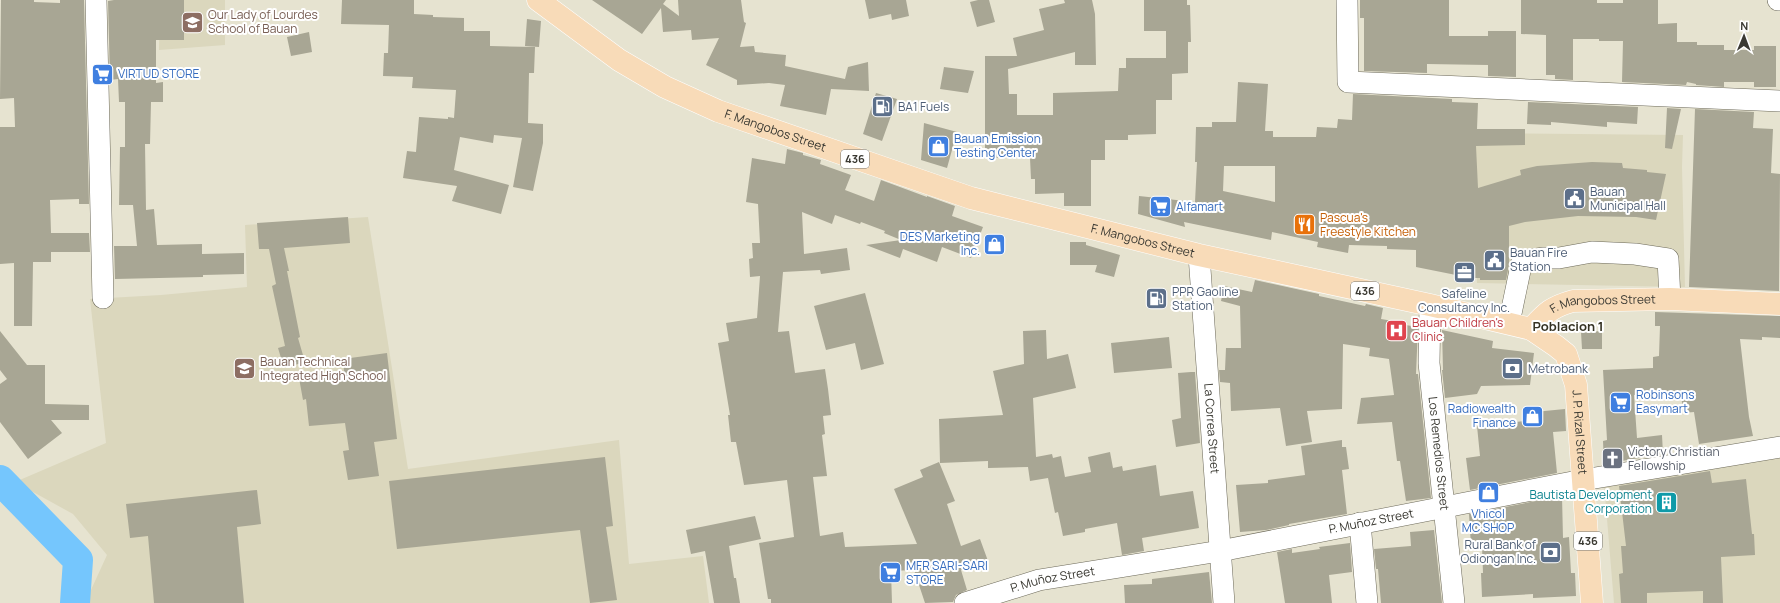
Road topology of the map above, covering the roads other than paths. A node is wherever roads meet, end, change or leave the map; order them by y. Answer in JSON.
{"nodes":[{"id":1,"x":96,"y":0,"type":"edge"},
{"id":2,"x":538,"y":0,"type":"edge"},
{"id":3,"x":1347,"y":0,"type":"edge"},
{"id":4,"x":1780,"y":101,"type":"edge"},
{"id":5,"x":1199,"y":255,"type":"junction"},
{"id":6,"x":103,"y":298,"type":"dead end"},
{"id":7,"x":1670,"y":298,"type":"junction"},
{"id":8,"x":1780,"y":304,"type":"edge"},
{"id":9,"x":1430,"y":305,"type":"junction"},
{"id":10,"x":1509,"y":323,"type":"junction"},
{"id":11,"x":1531,"y":329,"type":"junction"},
{"id":12,"x":1780,"y":447,"type":"edge"},
{"id":13,"x":1583,"y":480,"type":"junction"},
{"id":14,"x":1444,"y":507,"type":"junction"},
{"id":15,"x":1360,"y":523,"type":"junction"},
{"id":16,"x":1220,"y":551,"type":"junction"},
{"id":17,"x":965,"y":603,"type":"edge"},
{"id":18,"x":1224,"y":603,"type":"edge"},
{"id":19,"x":1367,"y":603,"type":"edge"},
{"id":20,"x":1454,"y":603,"type":"edge"},
{"id":21,"x":1592,"y":603,"type":"edge"}],
"edges":[{"from":1,"to":6,"type":"street"},
{"from":2,"to":5,"type":"main road","name":"F. Mangobos Street","number":"436"},
{"from":3,"to":4,"type":"street"},
{"from":5,"to":9,"type":"main road","name":"F. Mangobos Street","number":"436"},
{"from":5,"to":16,"type":"street","name":"La Correa Street"},
{"from":7,"to":8,"type":"main road","name":"F. Mangobos Street"},
{"from":7,"to":10,"type":"street"},
{"from":7,"to":11,"type":"main road","name":"F. Mangobos Street"},
{"from":9,"to":10,"type":"main road","name":"F. Mangobos Street","number":"436"},
{"from":9,"to":14,"type":"street","name":"Los Remedios Street"},
{"from":10,"to":11,"type":"main road","name":"F. Mangobos Street","number":"436"},
{"from":11,"to":13,"type":"main road","name":"J. P. Rizal Street","number":"436"},
{"from":12,"to":13,"type":"street","name":"P. Muñoz Street"},
{"from":13,"to":14,"type":"street","name":"P. Muñoz Street"},
{"from":13,"to":21,"type":"main road","name":"J. P. Rizal Street","number":"436"},
{"from":14,"to":15,"type":"street","name":"P. Muñoz Street"},
{"from":14,"to":20,"type":"street","name":"Los Remedios Street"},
{"from":15,"to":16,"type":"street","name":"P. Muñoz Street"},
{"from":15,"to":19,"type":"street"},
{"from":16,"to":17,"type":"street","name":"P. Muñoz Street"},
{"from":16,"to":18,"type":"street","name":"La Correa Street"}]}
